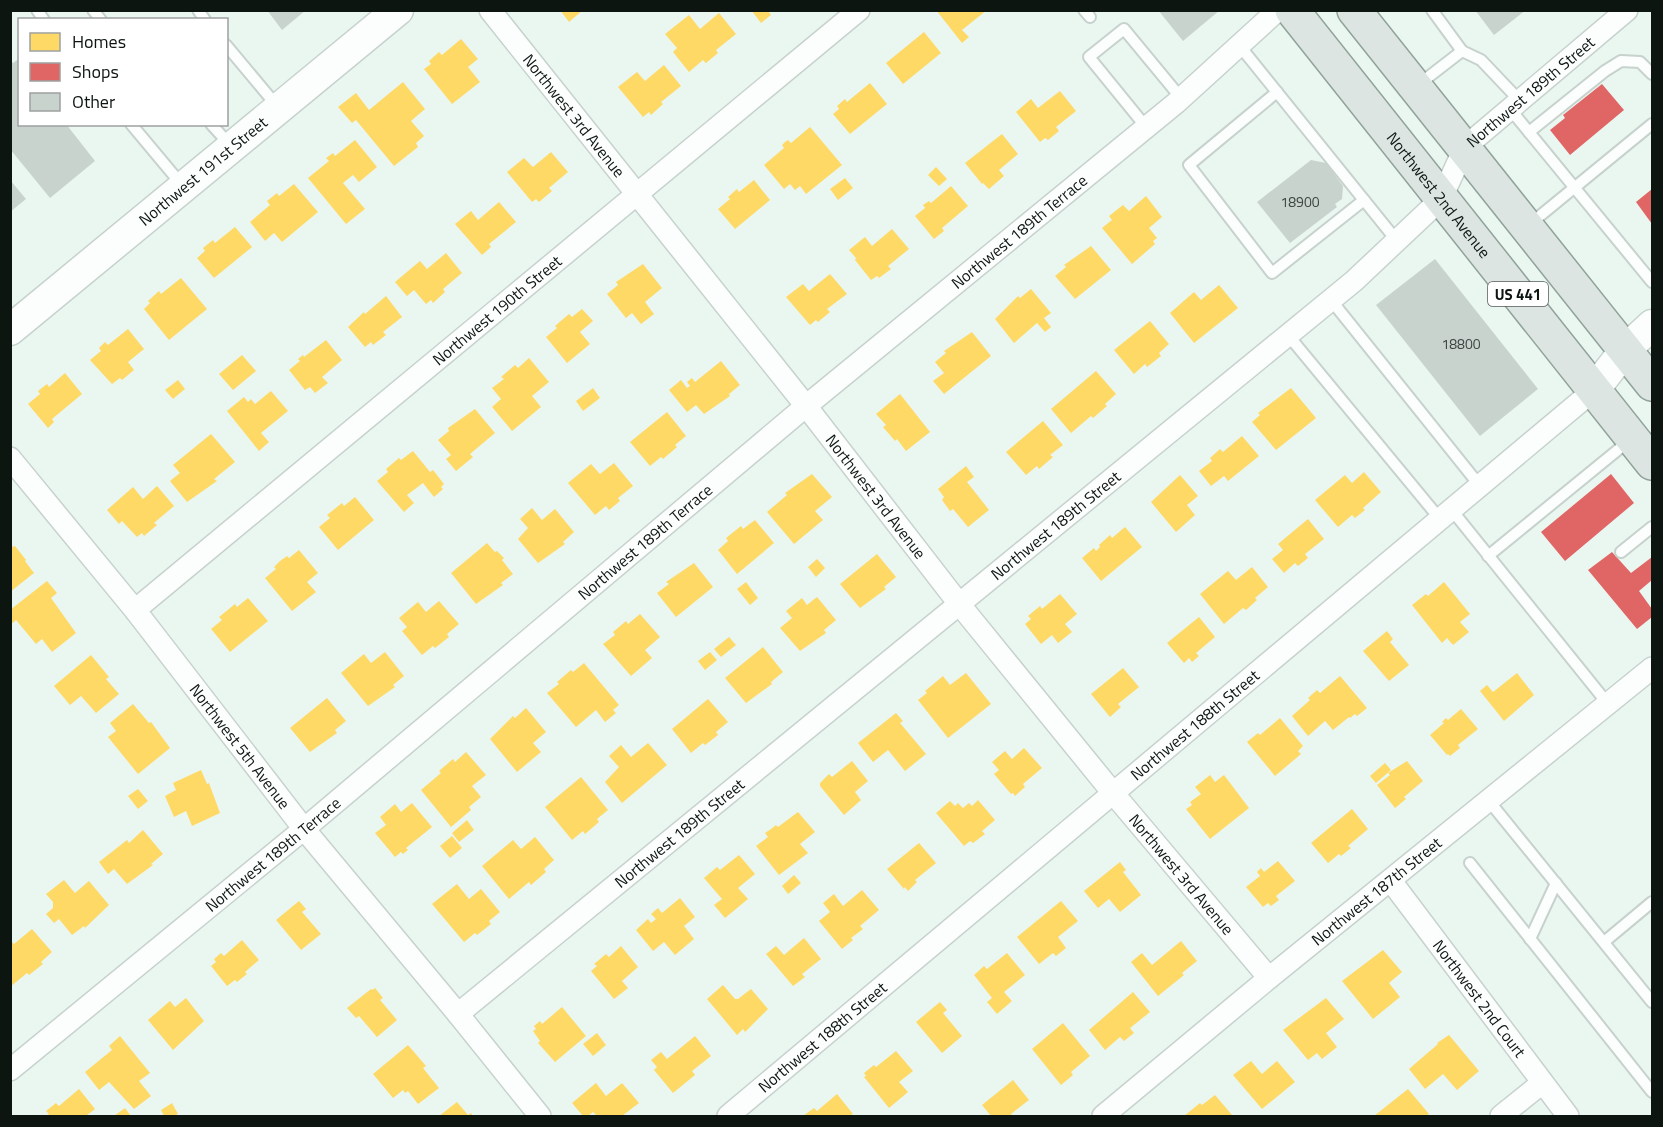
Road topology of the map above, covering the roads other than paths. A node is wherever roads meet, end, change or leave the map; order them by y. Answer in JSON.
{"nodes":[{"id":1,"x":398,"y":10,"type":"edge"},
{"id":2,"x":490,"y":10,"type":"edge"},
{"id":3,"x":859,"y":10,"type":"edge"},
{"id":4,"x":1278,"y":10,"type":"edge"},
{"id":5,"x":1292,"y":10,"type":"edge"},
{"id":6,"x":1354,"y":10,"type":"edge"},
{"id":7,"x":1432,"y":10,"type":"edge"},
{"id":8,"x":1627,"y":10,"type":"edge"},
{"id":9,"x":1239,"y":45,"type":"junction"},
{"id":10,"x":228,"y":47,"type":"edge"},
{"id":11,"x":1462,"y":51,"type":"junction"},
{"id":12,"x":1653,"y":74,"type":"edge"},
{"id":13,"x":1415,"y":87,"type":"junction"},
{"id":14,"x":1277,"y":92,"type":"junction"},
{"id":15,"x":1181,"y":98,"type":"junction"},
{"id":16,"x":1515,"y":105,"type":"junction"},
{"id":17,"x":279,"y":108,"type":"junction"},
{"id":18,"x":1653,"y":124,"type":"edge"},
{"id":19,"x":133,"y":126,"type":"edge"},
{"id":20,"x":213,"y":126,"type":"edge"},
{"id":21,"x":1146,"y":127,"type":"junction"},
{"id":22,"x":1529,"y":132,"type":"junction"},
{"id":23,"x":232,"y":147,"type":"junction"},
{"id":24,"x":1465,"y":147,"type":"junction"},
{"id":25,"x":184,"y":187,"type":"junction"},
{"id":26,"x":1574,"y":188,"type":"junction"},
{"id":27,"x":637,"y":194,"type":"junction"},
{"id":28,"x":1441,"y":199,"type":"junction"},
{"id":29,"x":1364,"y":200,"type":"junction"},
{"id":30,"x":1527,"y":226,"type":"junction"},
{"id":31,"x":1397,"y":241,"type":"junction"},
{"id":32,"x":1653,"y":282,"type":"edge"},
{"id":33,"x":1331,"y":300,"type":"junction"},
{"id":34,"x":1653,"y":326,"type":"edge"},
{"id":35,"x":10,"y":330,"type":"edge"},
{"id":36,"x":1288,"y":335,"type":"junction"},
{"id":37,"x":1625,"y":350,"type":"junction"},
{"id":38,"x":1653,"y":384,"type":"edge"},
{"id":39,"x":1594,"y":390,"type":"junction"},
{"id":40,"x":806,"y":406,"type":"junction"},
{"id":41,"x":1643,"y":450,"type":"edge"},
{"id":42,"x":10,"y":458,"type":"edge"},
{"id":43,"x":1480,"y":486,"type":"junction"},
{"id":44,"x":1445,"y":514,"type":"junction"},
{"id":45,"x":1653,"y":527,"type":"edge"},
{"id":46,"x":1621,"y":552,"type":"dead end"},
{"id":47,"x":1488,"y":556,"type":"junction"},
{"id":48,"x":960,"y":605,"type":"junction"},
{"id":49,"x":135,"y":610,"type":"junction"},
{"id":50,"x":1653,"y":668,"type":"edge"},
{"id":51,"x":1608,"y":704,"type":"junction"},
{"id":52,"x":1113,"y":793,"type":"junction"},
{"id":53,"x":1489,"y":801,"type":"junction"},
{"id":54,"x":304,"y":830,"type":"junction"},
{"id":55,"x":1470,"y":863,"type":"dead end"},
{"id":56,"x":1391,"y":880,"type":"junction"},
{"id":57,"x":1556,"y":883,"type":"junction"},
{"id":58,"x":1653,"y":902,"type":"edge"},
{"id":59,"x":1530,"y":939,"type":"junction"},
{"id":60,"x":1604,"y":942,"type":"junction"},
{"id":61,"x":1269,"y":978,"type":"junction"},
{"id":62,"x":1653,"y":1002,"type":"edge"},
{"id":63,"x":458,"y":1014,"type":"junction"},
{"id":64,"x":10,"y":1070,"type":"edge"},
{"id":65,"x":1542,"y":1083,"type":"junction"},
{"id":66,"x":1653,"y":1092,"type":"edge"},
{"id":67,"x":540,"y":1116,"type":"edge"},
{"id":68,"x":728,"y":1116,"type":"edge"},
{"id":69,"x":1103,"y":1116,"type":"edge"},
{"id":70,"x":1501,"y":1116,"type":"edge"},
{"id":71,"x":1568,"y":1116,"type":"edge"}],
"edges":[{"from":1,"to":17,"type":"street","name":"Northwest 191st Street"},
{"from":2,"to":27,"type":"street","name":"Northwest 3rd Avenue"},
{"from":3,"to":27,"type":"street","name":"Northwest 190th Street"},
{"from":4,"to":9,"type":"street","name":"Northwest 189th Terrace"},
{"from":5,"to":28,"type":"main road","name":"Northwest 2nd Avenue","number":"US 441"},
{"from":6,"to":13,"type":"main road","number":"US 441"},
{"from":7,"to":11,"type":"lane"},
{"from":8,"to":16,"type":"street","name":"Northwest 189th Street"},
{"from":9,"to":14,"type":"lane"},
{"from":9,"to":15,"type":"street","name":"Northwest 189th Terrace"},
{"from":10,"to":17,"type":"lane"},
{"from":11,"to":13,"type":"lane"},
{"from":11,"to":16,"type":"lane"},
{"from":12,"to":22,"type":"lane"},
{"from":13,"to":24,"type":"main road","number":"US 441"},
{"from":14,"to":29,"type":"lane"},
{"from":14,"to":29,"type":"lane"},
{"from":15,"to":21,"type":"street","name":"Northwest 189th Terrace"},
{"from":15,"to":21,"type":"lane"},
{"from":16,"to":22,"type":"lane"},
{"from":16,"to":24,"type":"street","name":"Northwest 189th Street"},
{"from":17,"to":23,"type":"street","name":"Northwest 191st Street"},
{"from":18,"to":26,"type":"lane"},
{"from":19,"to":25,"type":"lane"},
{"from":20,"to":23,"type":"lane"},
{"from":21,"to":40,"type":"street","name":"Northwest 189th Terrace"},
{"from":22,"to":26,"type":"lane"},
{"from":23,"to":25,"type":"street","name":"Northwest 191st Street"},
{"from":24,"to":28,"type":"street","name":"Northwest 189th Street"},
{"from":24,"to":30,"type":"main road","number":"US 441"},
{"from":25,"to":35,"type":"street","name":"Northwest 191st Street"},
{"from":26,"to":30,"type":"lane"},
{"from":26,"to":32,"type":"lane"},
{"from":27,"to":40,"type":"street","name":"Northwest 3rd Avenue"},
{"from":27,"to":49,"type":"street","name":"Northwest 190th Street"},
{"from":28,"to":31,"type":"street","name":"Northwest 189th Street"},
{"from":28,"to":39,"type":"main road","name":"Northwest 2nd Avenue","number":"US 441"},
{"from":29,"to":31,"type":"lane"},
{"from":30,"to":37,"type":"main road","number":"US 441"},
{"from":31,"to":33,"type":"street","name":"Northwest 189th Street"},
{"from":33,"to":36,"type":"street","name":"Northwest 189th Street"},
{"from":33,"to":43,"type":"lane"},
{"from":34,"to":37,"type":"street","name":"Northwest 188th Street"},
{"from":36,"to":44,"type":"lane"},
{"from":36,"to":48,"type":"street","name":"Northwest 189th Street"},
{"from":37,"to":38,"type":"main road","number":"US 441"},
{"from":37,"to":39,"type":"street","name":"Northwest 188th Street"},
{"from":39,"to":41,"type":"main road","name":"Northwest 2nd Avenue","number":"US 441"},
{"from":39,"to":43,"type":"street","name":"Northwest 188th Street"},
{"from":40,"to":48,"type":"street","name":"Northwest 3rd Avenue"},
{"from":40,"to":54,"type":"street","name":"Northwest 189th Terrace"},
{"from":41,"to":47,"type":"lane"},
{"from":42,"to":49,"type":"street","name":"Northwest 5th Avenue"},
{"from":43,"to":44,"type":"street","name":"Northwest 188th Street"},
{"from":44,"to":47,"type":"lane"},
{"from":44,"to":52,"type":"street","name":"Northwest 188th Street"},
{"from":45,"to":46,"type":"lane"},
{"from":47,"to":51,"type":"lane"},
{"from":48,"to":52,"type":"street","name":"Northwest 3rd Avenue"},
{"from":48,"to":63,"type":"street","name":"Northwest 189th Street"},
{"from":49,"to":54,"type":"street","name":"Northwest 5th Avenue"},
{"from":50,"to":51,"type":"street","name":"Northwest 187th Street"},
{"from":51,"to":53,"type":"street","name":"Northwest 187th Street"},
{"from":52,"to":61,"type":"street","name":"Northwest 3rd Avenue"},
{"from":52,"to":68,"type":"street","name":"Northwest 188th Street"},
{"from":53,"to":56,"type":"street","name":"Northwest 187th Street"},
{"from":53,"to":57,"type":"lane"},
{"from":54,"to":63,"type":"street","name":"Northwest 5th Avenue"},
{"from":54,"to":64,"type":"street","name":"Northwest 189th Terrace"},
{"from":55,"to":59,"type":"lane"},
{"from":56,"to":61,"type":"street","name":"Northwest 187th Street"},
{"from":56,"to":65,"type":"street","name":"Northwest 2nd Court"},
{"from":57,"to":59,"type":"lane"},
{"from":57,"to":60,"type":"lane"},
{"from":58,"to":60,"type":"lane"},
{"from":59,"to":66,"type":"lane"},
{"from":60,"to":62,"type":"lane"},
{"from":61,"to":69,"type":"street","name":"Northwest 187th Street"},
{"from":63,"to":67,"type":"street","name":"Northwest 5th Avenue"},
{"from":65,"to":70,"type":"street"},
{"from":65,"to":71,"type":"street","name":"Northwest 2nd Court"}]}
